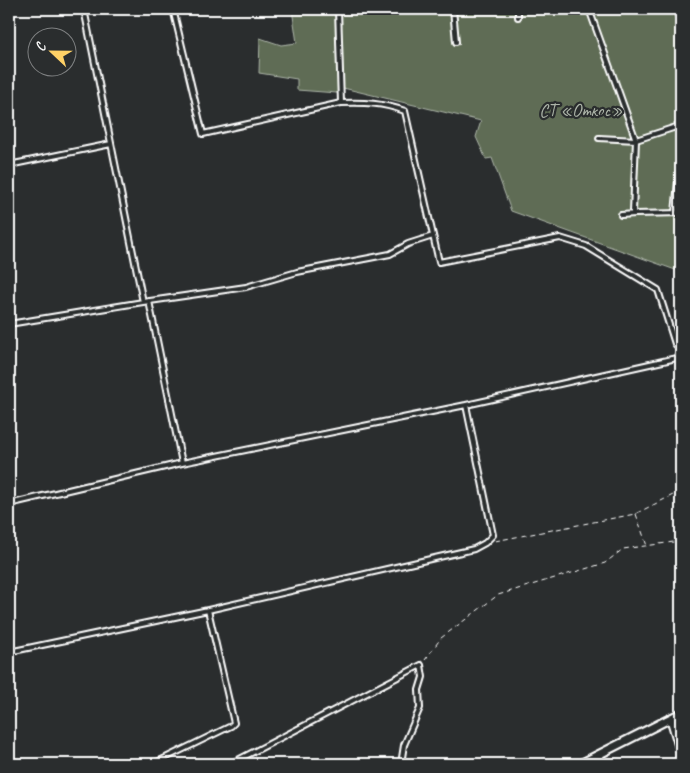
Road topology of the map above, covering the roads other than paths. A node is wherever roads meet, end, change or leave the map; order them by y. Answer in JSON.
{"nodes":[{"id":1,"x":84,"y":9,"type":"edge"},
{"id":2,"x":173,"y":9,"type":"edge"},
{"id":3,"x":338,"y":9,"type":"edge"},
{"id":4,"x":453,"y":9,"type":"edge"},
{"id":5,"x":518,"y":9,"type":"edge"},
{"id":6,"x":589,"y":9,"type":"edge"},
{"id":7,"x":676,"y":9,"type":"edge"},
{"id":8,"x":518,"y":16,"type":"dead end"},
{"id":9,"x":681,"y":24,"type":"edge"},
{"id":10,"x":456,"y":42,"type":"dead end"},
{"id":11,"x":341,"y":103,"type":"junction"},
{"id":12,"x":679,"y":126,"type":"dead end"},
{"id":13,"x":599,"y":138,"type":"dead end"},
{"id":14,"x":636,"y":140,"type":"junction"},
{"id":15,"x":111,"y":144,"type":"junction"},
{"id":16,"x":9,"y":165,"type":"edge"},
{"id":17,"x":679,"y":171,"type":"road end"},
{"id":18,"x":675,"y":213,"type":"junction"},
{"id":19,"x":635,"y":214,"type":"junction"},
{"id":20,"x":681,"y":214,"type":"edge"},
{"id":21,"x":621,"y":215,"type":"dead end"},
{"id":22,"x":433,"y":236,"type":"junction"},
{"id":23,"x":149,"y":301,"type":"junction"},
{"id":24,"x":143,"y":302,"type":"junction"},
{"id":25,"x":9,"y":324,"type":"edge"},
{"id":26,"x":681,"y":350,"type":"edge"},
{"id":27,"x":681,"y":357,"type":"edge"},
{"id":28,"x":466,"y":405,"type":"junction"},
{"id":29,"x":182,"y":463,"type":"junction"},
{"id":30,"x":9,"y":504,"type":"edge"},
{"id":31,"x":208,"y":610,"type":"junction"},
{"id":32,"x":9,"y":652,"type":"edge"},
{"id":33,"x":681,"y":713,"type":"edge"},
{"id":34,"x":670,"y":718,"type":"junction"},
{"id":35,"x":681,"y":753,"type":"edge"},
{"id":36,"x":599,"y":755,"type":"junction"},
{"id":37,"x":153,"y":764,"type":"edge"},
{"id":38,"x":230,"y":764,"type":"edge"},
{"id":39,"x":401,"y":764,"type":"edge"},
{"id":40,"x":580,"y":764,"type":"edge"},
{"id":41,"x":602,"y":764,"type":"edge"}],
"edges":[{"from":1,"to":15,"type":"lane"},
{"from":2,"to":11,"type":"lane"},
{"from":3,"to":11,"type":"lane"},
{"from":4,"to":10,"type":"lane"},
{"from":5,"to":8,"type":"lane"},
{"from":6,"to":14,"type":"lane"},
{"from":7,"to":9,"type":"lane"},
{"from":11,"to":22,"type":"lane"},
{"from":12,"to":14,"type":"lane"},
{"from":13,"to":14,"type":"lane"},
{"from":14,"to":19,"type":"lane"},
{"from":15,"to":16,"type":"lane"},
{"from":15,"to":24,"type":"lane"},
{"from":17,"to":18,"type":"lane"},
{"from":18,"to":19,"type":"lane"},
{"from":18,"to":20,"type":"lane"},
{"from":19,"to":21,"type":"lane"},
{"from":22,"to":23,"type":"lane"},
{"from":22,"to":26,"type":"lane"},
{"from":23,"to":24,"type":"lane"},
{"from":23,"to":29,"type":"lane"},
{"from":24,"to":25,"type":"lane"},
{"from":27,"to":28,"type":"lane"},
{"from":28,"to":29,"type":"lane"},
{"from":28,"to":31,"type":"lane"},
{"from":29,"to":30,"type":"lane"},
{"from":31,"to":32,"type":"lane"},
{"from":31,"to":37,"type":"lane"},
{"from":33,"to":34,"type":"street"},
{"from":34,"to":35,"type":"street"},
{"from":34,"to":36,"type":"street"},
{"from":36,"to":40,"type":"street"},
{"from":36,"to":41,"type":"street"},
{"from":38,"to":39,"type":"lane"}]}
